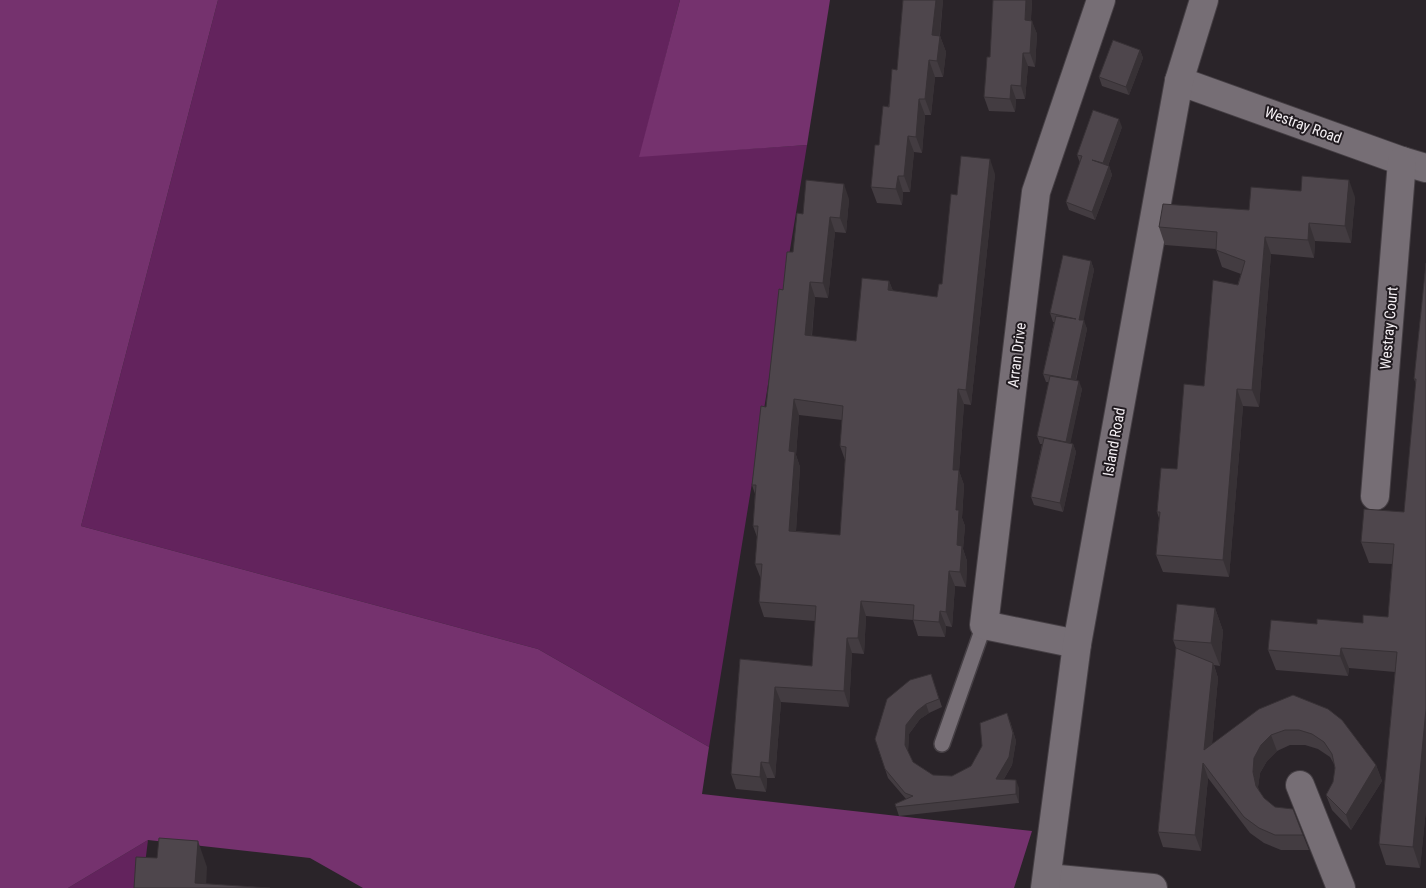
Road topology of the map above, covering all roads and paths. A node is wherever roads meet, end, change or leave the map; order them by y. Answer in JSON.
{"nodes":[{"id":1,"x":1102,"y":0,"type":"edge"},
{"id":2,"x":1204,"y":0,"type":"edge"},
{"id":3,"x":1179,"y":81,"type":"junction"},
{"id":4,"x":1414,"y":165,"type":"edge"},
{"id":5,"x":1376,"y":496,"type":"dead end"},
{"id":6,"x":984,"y":625,"type":"junction"},
{"id":7,"x":1077,"y":644,"type":"junction"},
{"id":8,"x":942,"y":744,"type":"dead end"},
{"id":9,"x":1300,"y":785,"type":"dead end"},
{"id":10,"x":1047,"y":883,"type":"edge"},
{"id":11,"x":1153,"y":888,"type":"edge"},
{"id":12,"x":1341,"y":888,"type":"edge"}],
"edges":[{"from":1,"to":6,"type":"street","name":"Arran Drive"},
{"from":2,"to":3,"type":"street","name":"Island Road"},
{"from":3,"to":4,"type":"street","name":"Westray Road"},
{"from":3,"to":7,"type":"street","name":"Island Road"},
{"from":4,"to":5,"type":"street","name":"Westray Court"},
{"from":6,"to":7,"type":"street"},
{"from":6,"to":8,"type":"lane"},
{"from":7,"to":10,"type":"street","name":"Island Road"},
{"from":9,"to":12,"type":"street"},
{"from":10,"to":11,"type":"street"}]}
